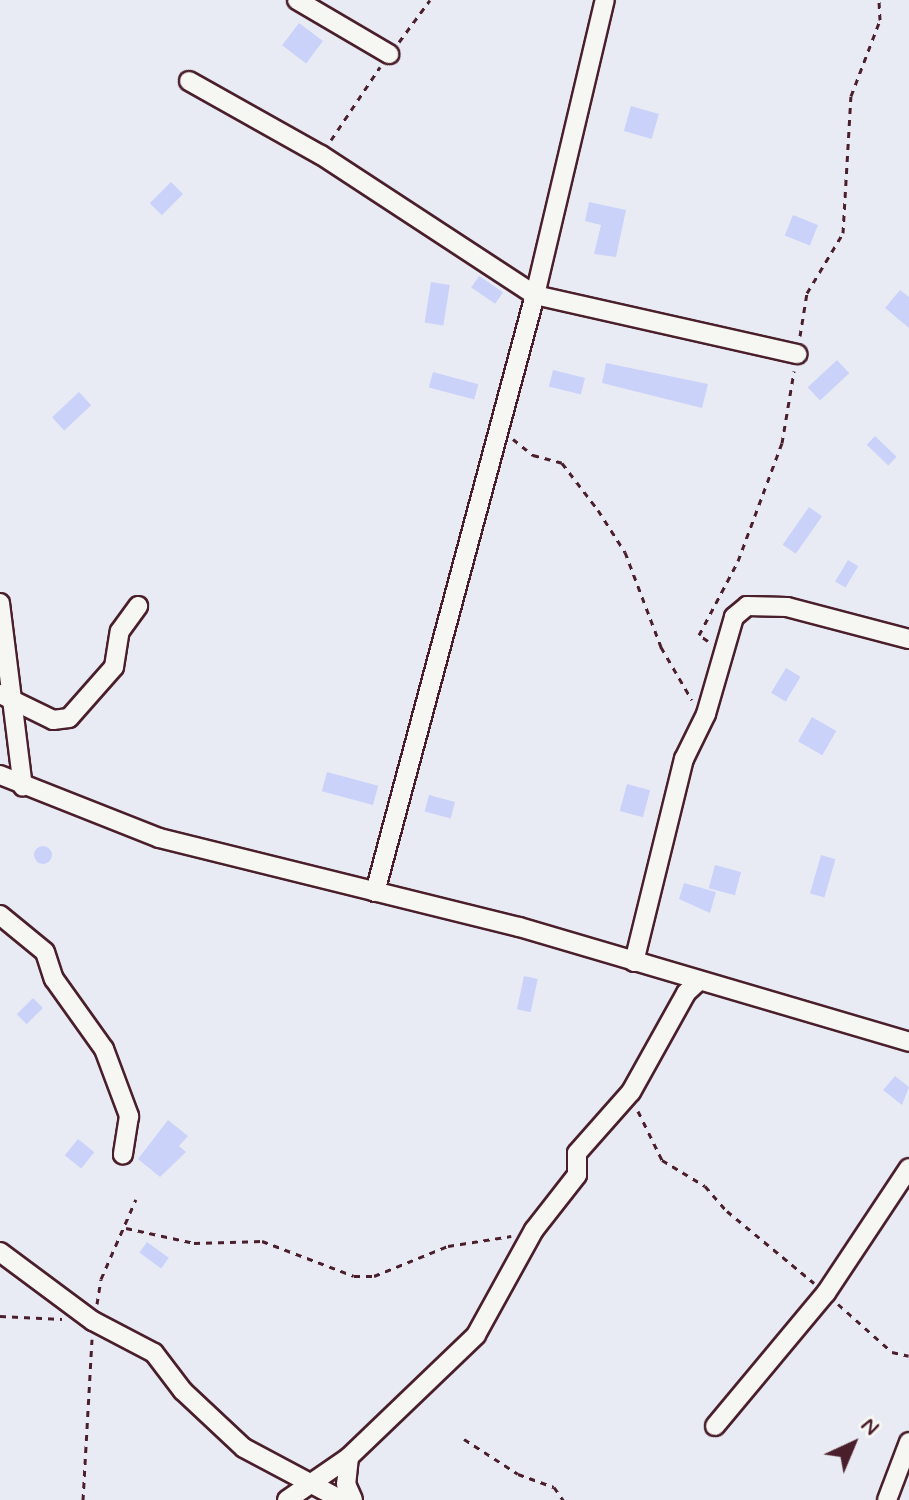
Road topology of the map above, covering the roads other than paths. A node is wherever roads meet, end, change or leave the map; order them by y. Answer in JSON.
{"nodes":[{"id":1,"x":297,"y":0,"type":"edge"},
{"id":2,"x":605,"y":0,"type":"edge"},
{"id":3,"x":389,"y":54,"type":"road end"},
{"id":4,"x":189,"y":81,"type":"dead end"},
{"id":5,"x":535,"y":295,"type":"junction"},
{"id":6,"x":797,"y":354,"type":"road end"},
{"id":7,"x":0,"y":603,"type":"edge"},
{"id":8,"x":138,"y":606,"type":"dead end"},
{"id":9,"x":909,"y":639,"type":"edge"},
{"id":10,"x":6,"y":699,"type":"edge"},
{"id":11,"x":0,"y":775,"type":"edge"},
{"id":12,"x":23,"y":787,"type":"junction"},
{"id":13,"x":375,"y":892,"type":"junction"},
{"id":14,"x":0,"y":915,"type":"edge"},
{"id":15,"x":634,"y":962,"type":"junction"},
{"id":16,"x":699,"y":981,"type":"junction"},
{"id":17,"x":909,"y":1042,"type":"edge"},
{"id":18,"x":123,"y":1155,"type":"dead end"},
{"id":19,"x":909,"y":1168,"type":"edge"},
{"id":20,"x":0,"y":1252,"type":"edge"},
{"id":21,"x":715,"y":1426,"type":"dead end"},
{"id":22,"x":909,"y":1442,"type":"edge"},
{"id":23,"x":349,"y":1457,"type":"junction"},
{"id":24,"x":310,"y":1484,"type":"junction"},
{"id":25,"x":287,"y":1500,"type":"edge"},
{"id":26,"x":342,"y":1500,"type":"edge"},
{"id":27,"x":353,"y":1500,"type":"edge"},
{"id":28,"x":887,"y":1500,"type":"edge"}],
"edges":[{"from":1,"to":3,"type":"street"},
{"from":2,"to":5,"type":"street"},
{"from":4,"to":5,"type":"street"},
{"from":5,"to":6,"type":"street"},
{"from":5,"to":13,"type":"street"},
{"from":7,"to":10,"type":"street"},
{"from":8,"to":10,"type":"street"},
{"from":9,"to":15,"type":"street"},
{"from":10,"to":12,"type":"street"},
{"from":11,"to":12,"type":"street"},
{"from":12,"to":13,"type":"street"},
{"from":13,"to":15,"type":"street"},
{"from":14,"to":18,"type":"street"},
{"from":15,"to":16,"type":"street"},
{"from":16,"to":17,"type":"street"},
{"from":16,"to":23,"type":"street"},
{"from":19,"to":21,"type":"street"},
{"from":20,"to":24,"type":"street"},
{"from":22,"to":28,"type":"street"},
{"from":23,"to":24,"type":"street"},
{"from":23,"to":27,"type":"street"},
{"from":24,"to":25,"type":"street"},
{"from":24,"to":26,"type":"street"}]}
